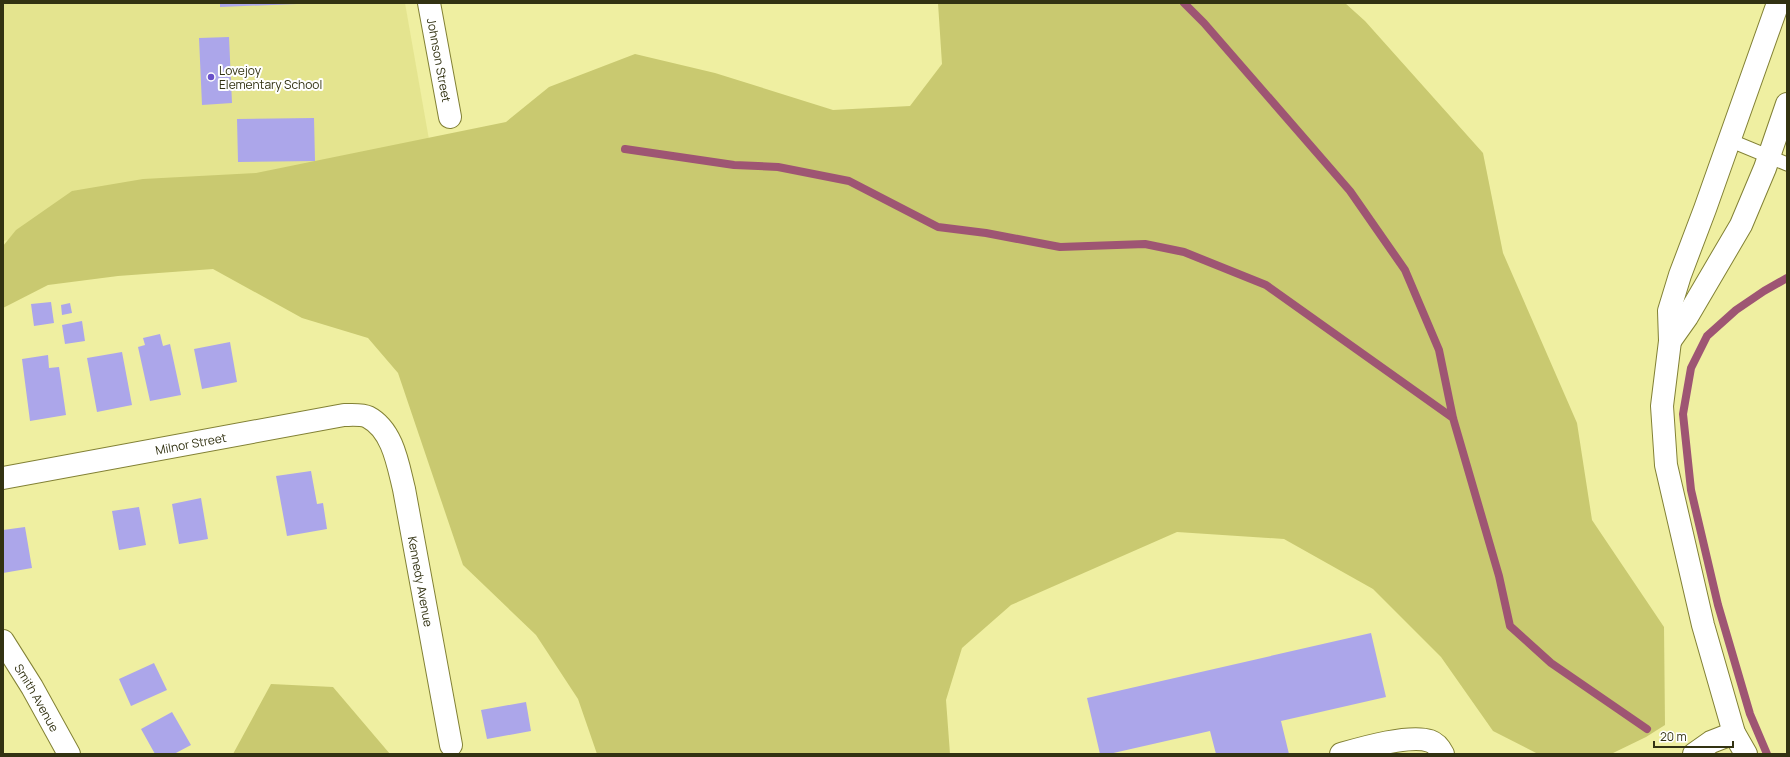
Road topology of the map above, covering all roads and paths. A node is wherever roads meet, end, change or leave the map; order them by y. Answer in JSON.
{"nodes":[{"id":1,"x":429,"y":3,"type":"edge"},
{"id":2,"x":1778,"y":3,"type":"edge"},
{"id":3,"x":1787,"y":104,"type":"edge"},
{"id":4,"x":450,"y":117,"type":"dead end"},
{"id":5,"x":1730,"y":140,"type":"junction"},
{"id":6,"x":1778,"y":161,"type":"edge"},
{"id":7,"x":1670,"y":341,"type":"junction"},
{"id":8,"x":377,"y":423,"type":"joint"},
{"id":9,"x":3,"y":478,"type":"edge"},
{"id":10,"x":3,"y":641,"type":"edge"},
{"id":11,"x":1734,"y":733,"type":"junction"},
{"id":12,"x":451,"y":745,"type":"dead end"},
{"id":13,"x":69,"y":754,"type":"edge"},
{"id":14,"x":1341,"y":754,"type":"edge"},
{"id":15,"x":1443,"y":754,"type":"edge"},
{"id":16,"x":1694,"y":754,"type":"edge"},
{"id":17,"x":1746,"y":754,"type":"edge"}],
"edges":[{"from":1,"to":4,"type":"street","name":"Johnson Street"},
{"from":2,"to":5,"type":"street"},
{"from":3,"to":6,"type":"street"},
{"from":5,"to":6,"type":"lane"},
{"from":5,"to":7,"type":"street"},
{"from":6,"to":7,"type":"street"},
{"from":7,"to":11,"type":"street"},
{"from":8,"to":9,"type":"street","name":"Milnor Street"},
{"from":8,"to":12,"type":"street","name":"Kennedy Avenue"},
{"from":10,"to":13,"type":"street","name":"Smith Avenue"},
{"from":11,"to":16,"type":"street"},
{"from":11,"to":17,"type":"street"},
{"from":14,"to":15,"type":"street"}]}
